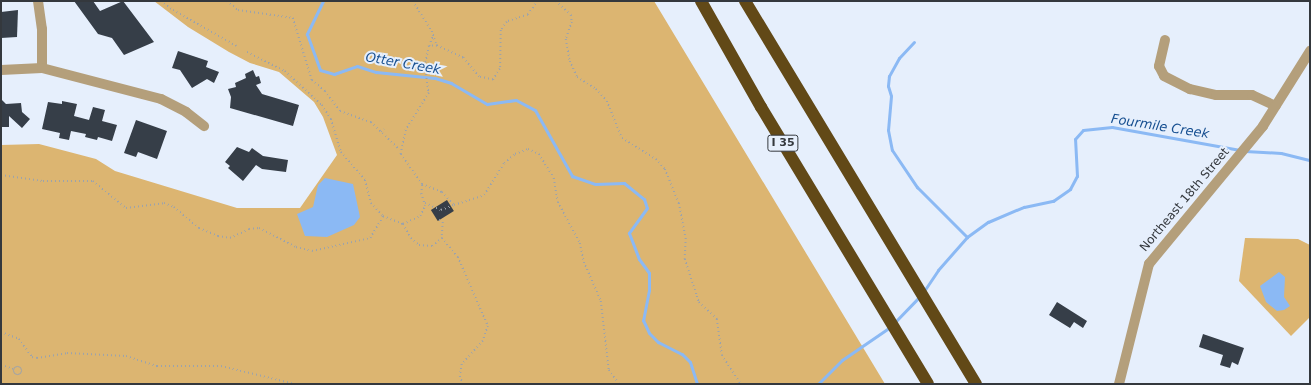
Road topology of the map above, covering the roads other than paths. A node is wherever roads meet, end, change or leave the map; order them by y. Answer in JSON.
{"nodes":[{"id":1,"x":38,"y":1,"type":"edge"},
{"id":2,"x":701,"y":1,"type":"edge"},
{"id":3,"x":745,"y":1,"type":"edge"},
{"id":4,"x":1165,"y":40,"type":"dead end"},
{"id":5,"x":1310,"y":51,"type":"edge"},
{"id":6,"x":42,"y":68,"type":"junction"},
{"id":7,"x":1,"y":70,"type":"edge"},
{"id":8,"x":1276,"y":106,"type":"junction"},
{"id":9,"x":204,"y":126,"type":"dead end"},
{"id":10,"x":928,"y":384,"type":"edge"},
{"id":11,"x":976,"y":384,"type":"edge"},
{"id":12,"x":1119,"y":384,"type":"edge"}],
"edges":[{"from":1,"to":6,"type":"street"},
{"from":2,"to":10,"type":"highway","number":"I 35"},
{"from":3,"to":11,"type":"highway"},
{"from":4,"to":8,"type":"street"},
{"from":5,"to":8,"type":"street","name":"Northeast 18th Street"},
{"from":6,"to":7,"type":"street"},
{"from":6,"to":9,"type":"street"},
{"from":8,"to":12,"type":"street","name":"Northeast 18th Street"}]}
